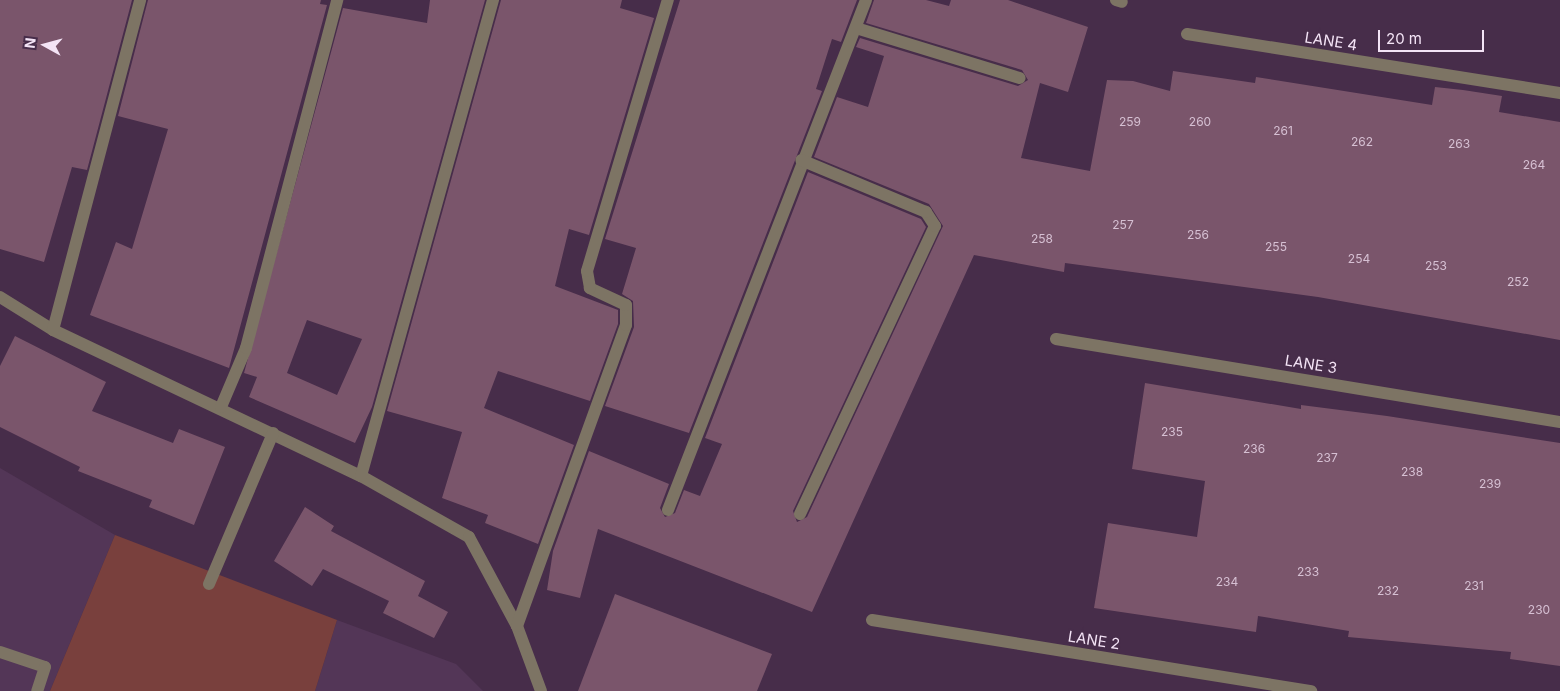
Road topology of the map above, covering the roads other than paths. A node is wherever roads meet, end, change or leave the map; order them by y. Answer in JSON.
{"nodes":[{"id":1,"x":140,"y":0,"type":"edge"},
{"id":2,"x":337,"y":0,"type":"edge"},
{"id":3,"x":493,"y":0,"type":"edge"},
{"id":4,"x":668,"y":0,"type":"edge"},
{"id":5,"x":866,"y":0,"type":"edge"},
{"id":6,"x":856,"y":28,"type":"junction"},
{"id":7,"x":1186,"y":34,"type":"dead end"},
{"id":8,"x":1020,"y":78,"type":"dead end"},
{"id":9,"x":1560,"y":93,"type":"edge"},
{"id":10,"x":801,"y":160,"type":"junction"},
{"id":11,"x":0,"y":297,"type":"edge"},
{"id":12,"x":53,"y":330,"type":"junction"},
{"id":13,"x":1056,"y":339,"type":"dead end"},
{"id":14,"x":221,"y":406,"type":"junction"},
{"id":15,"x":1560,"y":422,"type":"edge"},
{"id":16,"x":273,"y":433,"type":"junction"},
{"id":17,"x":361,"y":476,"type":"junction"},
{"id":18,"x":668,"y":510,"type":"dead end"},
{"id":19,"x":800,"y":514,"type":"dead end"},
{"id":20,"x":209,"y":584,"type":"dead end"},
{"id":21,"x":872,"y":620,"type":"dead end"},
{"id":22,"x":517,"y":626,"type":"junction"},
{"id":23,"x":0,"y":652,"type":"edge"},
{"id":24,"x":37,"y":691,"type":"edge"},
{"id":25,"x":541,"y":691,"type":"edge"},
{"id":26,"x":1311,"y":691,"type":"edge"}],
"edges":[{"from":1,"to":12,"type":"street"},
{"from":2,"to":14,"type":"street"},
{"from":3,"to":17,"type":"street"},
{"from":4,"to":22,"type":"street"},
{"from":5,"to":6,"type":"street"},
{"from":6,"to":8,"type":"street"},
{"from":6,"to":10,"type":"street"},
{"from":7,"to":9,"type":"street","name":"LANE 4"},
{"from":10,"to":18,"type":"street"},
{"from":10,"to":19,"type":"street"},
{"from":11,"to":12,"type":"street"},
{"from":12,"to":14,"type":"street"},
{"from":13,"to":15,"type":"street","name":"LANE 3"},
{"from":14,"to":16,"type":"street"},
{"from":16,"to":17,"type":"street"},
{"from":16,"to":20,"type":"street"},
{"from":17,"to":22,"type":"street"},
{"from":21,"to":26,"type":"street","name":"LANE 2"},
{"from":22,"to":25,"type":"street"},
{"from":23,"to":24,"type":"street"}]}
